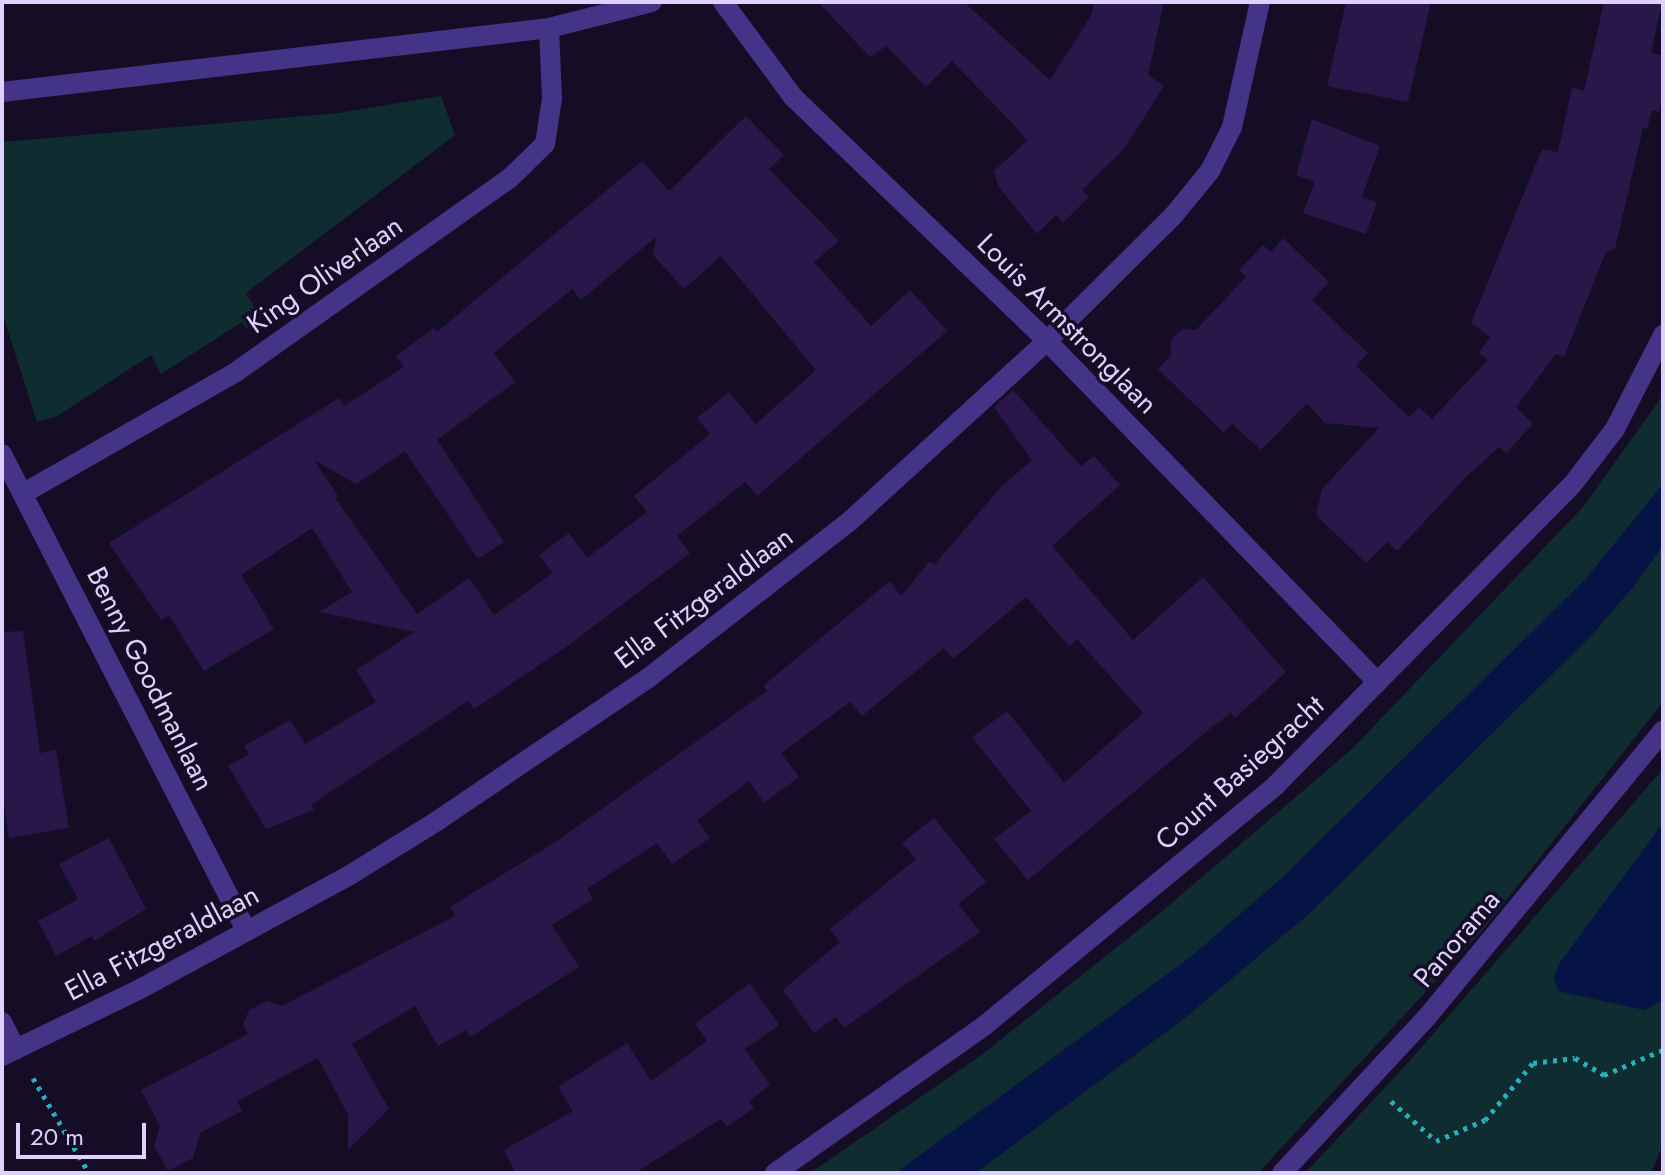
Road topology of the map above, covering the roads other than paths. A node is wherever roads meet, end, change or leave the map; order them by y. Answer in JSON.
{"nodes":[{"id":1,"x":652,"y":2,"type":"edge"},
{"id":2,"x":723,"y":2,"type":"edge"},
{"id":3,"x":1260,"y":2,"type":"edge"},
{"id":4,"x":549,"y":28,"type":"junction"},
{"id":5,"x":2,"y":92,"type":"edge"},
{"id":6,"x":1663,"y":335,"type":"edge"},
{"id":7,"x":1047,"y":341,"type":"junction"},
{"id":8,"x":2,"y":454,"type":"edge"},
{"id":9,"x":24,"y":493,"type":"junction"},
{"id":10,"x":1377,"y":682,"type":"junction"},
{"id":11,"x":1663,"y":731,"type":"edge"},
{"id":12,"x":246,"y":930,"type":"junction"},
{"id":13,"x":2,"y":1022,"type":"edge"},
{"id":14,"x":9,"y":1053,"type":"edge"},
{"id":15,"x":775,"y":1173,"type":"edge"},
{"id":16,"x":1282,"y":1173,"type":"edge"}],
"edges":[{"from":1,"to":4,"type":"street"},
{"from":2,"to":7,"type":"street","name":"Louis Armstronglaan"},
{"from":3,"to":7,"type":"street","name":"Ella Fitzgeraldlaan"},
{"from":4,"to":5,"type":"street"},
{"from":4,"to":9,"type":"street","name":"King Oliverlaan"},
{"from":6,"to":10,"type":"street","name":"Count Basiegracht"},
{"from":7,"to":10,"type":"street","name":"Louis Armstronglaan"},
{"from":7,"to":12,"type":"street","name":"Ella Fitzgeraldlaan"},
{"from":8,"to":9,"type":"street","name":"Benny Goodmanlaan"},
{"from":9,"to":12,"type":"street","name":"Benny Goodmanlaan"},
{"from":10,"to":15,"type":"street","name":"Count Basiegracht"},
{"from":11,"to":16,"type":"street","name":"Panorama"},
{"from":12,"to":14,"type":"street","name":"Ella Fitzgeraldlaan"},
{"from":13,"to":14,"type":"street"}]}
